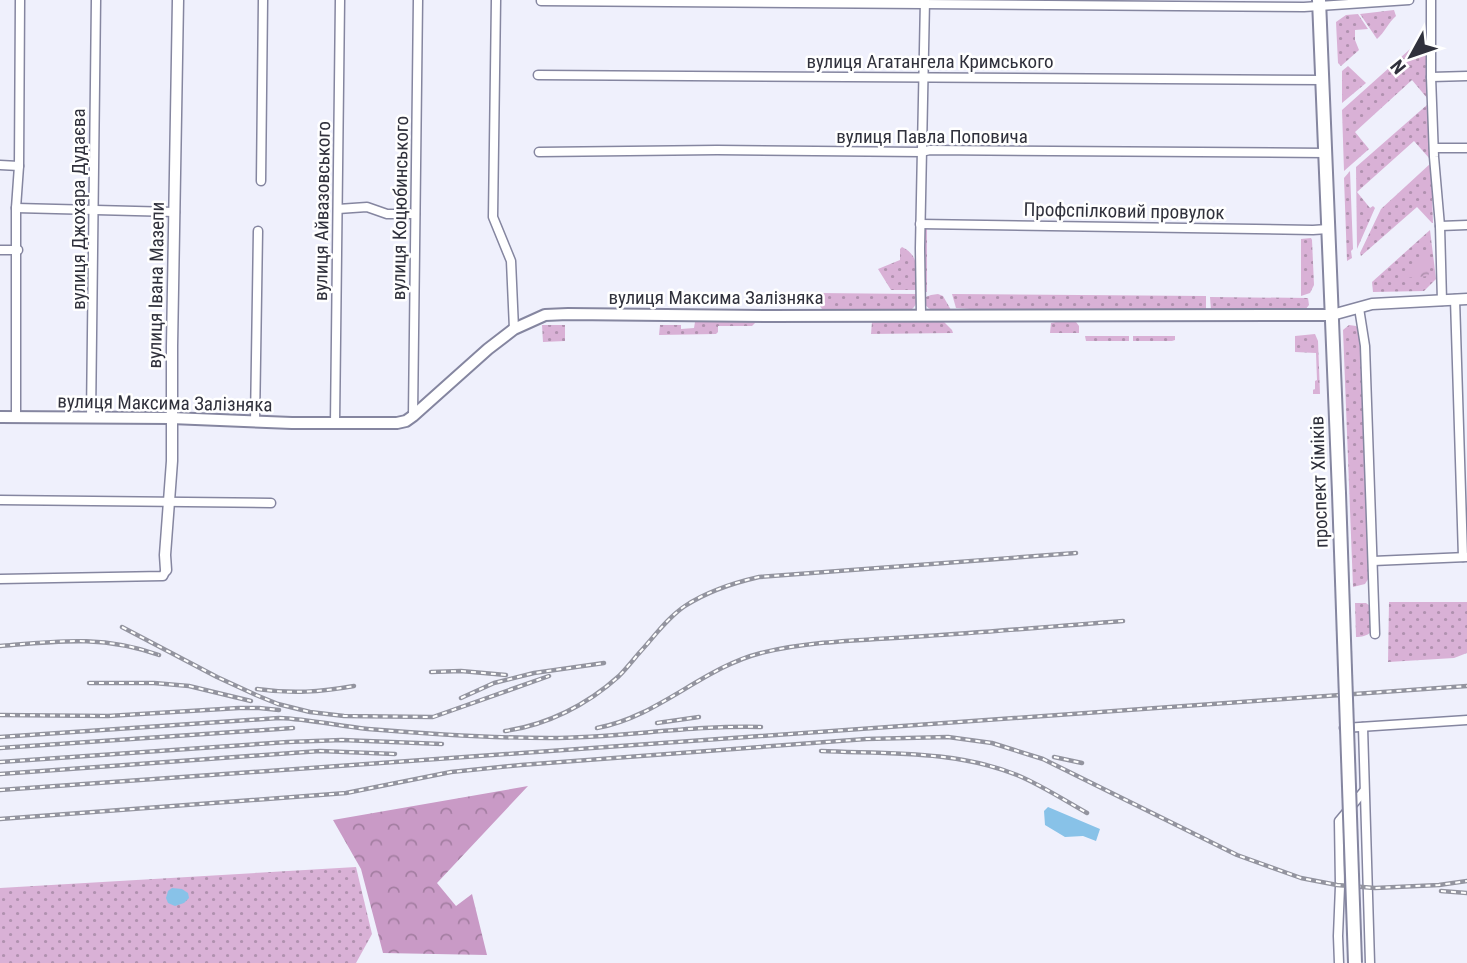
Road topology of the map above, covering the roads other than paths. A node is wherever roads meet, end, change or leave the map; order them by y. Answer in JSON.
{"nodes":[{"id":1,"x":20,"y":0,"type":"edge"},
{"id":2,"x":96,"y":0,"type":"edge"},
{"id":3,"x":177,"y":0,"type":"edge"},
{"id":4,"x":263,"y":0,"type":"edge"},
{"id":5,"x":340,"y":0,"type":"edge"},
{"id":6,"x":418,"y":0,"type":"edge"},
{"id":7,"x":496,"y":0,"type":"edge"},
{"id":8,"x":1409,"y":0,"type":"edge"},
{"id":9,"x":1431,"y":0,"type":"edge"},
{"id":10,"x":541,"y":1,"type":"edge"},
{"id":11,"x":925,"y":1,"type":"edge"},
{"id":12,"x":1320,"y":4,"type":"edge"},
{"id":13,"x":538,"y":75,"type":"dead end"},
{"id":14,"x":1467,"y":75,"type":"edge"},
{"id":15,"x":924,"y":77,"type":"junction"},
{"id":16,"x":1430,"y":77,"type":"junction"},
{"id":17,"x":1323,"y":80,"type":"junction"},
{"id":18,"x":1434,"y":148,"type":"junction"},
{"id":19,"x":1467,"y":148,"type":"edge"},
{"id":20,"x":539,"y":152,"type":"dead end"},
{"id":21,"x":921,"y":152,"type":"junction"},
{"id":22,"x":1326,"y":153,"type":"junction"},
{"id":23,"x":0,"y":165,"type":"edge"},
{"id":24,"x":19,"y":166,"type":"junction"},
{"id":25,"x":261,"y":181,"type":"dead end"},
{"id":26,"x":16,"y":208,"type":"junction"},
{"id":27,"x":338,"y":209,"type":"junction"},
{"id":28,"x":95,"y":210,"type":"junction"},
{"id":29,"x":175,"y":212,"type":"junction"},
{"id":30,"x":415,"y":214,"type":"junction"},
{"id":31,"x":920,"y":224,"type":"junction"},
{"id":32,"x":1467,"y":225,"type":"edge"},
{"id":33,"x":1440,"y":226,"type":"junction"},
{"id":34,"x":1328,"y":229,"type":"junction"},
{"id":35,"x":258,"y":231,"type":"dead end"},
{"id":36,"x":0,"y":250,"type":"edge"},
{"id":37,"x":18,"y":250,"type":"junction"},
{"id":38,"x":1455,"y":299,"type":"junction"},
{"id":39,"x":1467,"y":299,"type":"edge"},
{"id":40,"x":1442,"y":301,"type":"junction"},
{"id":41,"x":1359,"y":308,"type":"junction"},
{"id":42,"x":921,"y":314,"type":"junction"},
{"id":43,"x":1332,"y":315,"type":"junction"},
{"id":44,"x":514,"y":329,"type":"junction"},
{"id":45,"x":414,"y":416,"type":"junction"},
{"id":46,"x":0,"y":417,"type":"edge"},
{"id":47,"x":16,"y":417,"type":"junction"},
{"id":48,"x":91,"y":418,"type":"junction"},
{"id":49,"x":171,"y":418,"type":"junction"},
{"id":50,"x":256,"y":422,"type":"junction"},
{"id":51,"x":335,"y":423,"type":"junction"},
{"id":52,"x":0,"y":500,"type":"edge"},
{"id":53,"x":169,"y":503,"type":"junction"},
{"id":54,"x":271,"y":503,"type":"dead end"},
{"id":55,"x":1465,"y":556,"type":"edge"},
{"id":56,"x":1373,"y":561,"type":"junction"},
{"id":57,"x":166,"y":570,"type":"joint"},
{"id":58,"x":0,"y":579,"type":"edge"},
{"id":59,"x":1375,"y":634,"type":"dead end"},
{"id":60,"x":1467,"y":720,"type":"edge"},
{"id":61,"x":1363,"y":727,"type":"junction"},
{"id":62,"x":1363,"y":751,"type":"junction"},
{"id":63,"x":1345,"y":754,"type":"junction"},
{"id":64,"x":1364,"y":792,"type":"junction"},
{"id":65,"x":1347,"y":811,"type":"junction"},
{"id":66,"x":1339,"y":963,"type":"edge"},
{"id":67,"x":1355,"y":963,"type":"edge"},
{"id":68,"x":1370,"y":963,"type":"edge"}],
"edges":[{"from":1,"to":24,"type":"street"},
{"from":2,"to":28,"type":"street","name":"вулиця Джохара Дудаєва"},
{"from":3,"to":29,"type":"street","name":"вулиця Івана Мазепи"},
{"from":4,"to":25,"type":"street"},
{"from":5,"to":27,"type":"street","name":"вулиця Айвазовського"},
{"from":6,"to":30,"type":"street","name":"вулиця Коцюбинського"},
{"from":7,"to":44,"type":"street"},
{"from":8,"to":12,"type":"street"},
{"from":9,"to":16,"type":"street"},
{"from":10,"to":11,"type":"street"},
{"from":11,"to":12,"type":"street"},
{"from":11,"to":15,"type":"street"},
{"from":12,"to":17,"type":"main road","name":"проспект Хіміків"},
{"from":13,"to":15,"type":"street","name":"вулиця Агатангела Кримського"},
{"from":14,"to":16,"type":"street"},
{"from":15,"to":17,"type":"street","name":"вулиця Агатангела Кримського"},
{"from":15,"to":21,"type":"street"},
{"from":16,"to":18,"type":"street"},
{"from":17,"to":22,"type":"main road","name":"проспект Хіміків"},
{"from":18,"to":19,"type":"street"},
{"from":18,"to":33,"type":"street"},
{"from":20,"to":21,"type":"street","name":"вулиця Павла Поповича"},
{"from":21,"to":22,"type":"street","name":"вулиця Павла Поповича"},
{"from":21,"to":31,"type":"street"},
{"from":22,"to":34,"type":"main road","name":"проспект Хіміків"},
{"from":23,"to":24,"type":"street"},
{"from":24,"to":26,"type":"street"},
{"from":26,"to":28,"type":"street"},
{"from":26,"to":37,"type":"street"},
{"from":27,"to":30,"type":"street"},
{"from":27,"to":51,"type":"street","name":"вулиця Айвазовського"},
{"from":28,"to":29,"type":"street"},
{"from":28,"to":48,"type":"street","name":"вулиця Джохара Дудаєва"},
{"from":29,"to":49,"type":"street","name":"вулиця Івана Мазепи"},
{"from":30,"to":45,"type":"street","name":"вулиця Коцюбинського"},
{"from":31,"to":34,"type":"street","name":"Профспілковий провулок"},
{"from":31,"to":42,"type":"street"},
{"from":32,"to":33,"type":"street"},
{"from":33,"to":40,"type":"street"},
{"from":34,"to":43,"type":"main road","name":"проспект Хіміків"},
{"from":35,"to":50,"type":"street"},
{"from":36,"to":37,"type":"street"},
{"from":37,"to":47,"type":"street"},
{"from":38,"to":39,"type":"street","name":"вулиця Максима Залізняка"},
{"from":38,"to":40,"type":"street","name":"вулиця Максима Залізняка"},
{"from":38,"to":55,"type":"street"},
{"from":40,"to":41,"type":"street","name":"вулиця Максима Залізняка"},
{"from":41,"to":43,"type":"street","name":"вулиця Максима Залізняка"},
{"from":41,"to":56,"type":"street"},
{"from":42,"to":43,"type":"main road","name":"вулиця Максима Залізняка"},
{"from":42,"to":44,"type":"main road","name":"вулиця Максима Залізняка"},
{"from":43,"to":67,"type":"main road","name":"проспект Хіміків","bridge":true},
{"from":44,"to":45,"type":"main road","name":"вулиця Максима Залізняка"},
{"from":45,"to":51,"type":"main road","name":"вулиця Максима Залізняка"},
{"from":46,"to":47,"type":"main road","name":"вулиця Максима Залізняка"},
{"from":47,"to":48,"type":"main road","name":"вулиця Максима Залізняка"},
{"from":48,"to":49,"type":"main road","name":"вулиця Максима Залізняка"},
{"from":49,"to":50,"type":"main road","name":"вулиця Максима Залізняка"},
{"from":49,"to":53,"type":"street","name":"вулиця Івана Мазепи"},
{"from":50,"to":51,"type":"main road","name":"вулиця Максима Залізняка"},
{"from":52,"to":53,"type":"street"},
{"from":53,"to":54,"type":"street"},
{"from":53,"to":57,"type":"street","name":"вулиця Івана Мазепи"},
{"from":55,"to":56,"type":"street"},
{"from":56,"to":59,"type":"street"},
{"from":57,"to":58,"type":"street"},
{"from":60,"to":61,"type":"street"},
{"from":61,"to":62,"type":"street"},
{"from":61,"to":63,"type":"street"},
{"from":62,"to":63,"type":"street"},
{"from":62,"to":64,"type":"street"},
{"from":63,"to":65,"type":"street"},
{"from":64,"to":65,"type":"street"},
{"from":64,"to":68,"type":"street"},
{"from":65,"to":66,"type":"street"}]}
